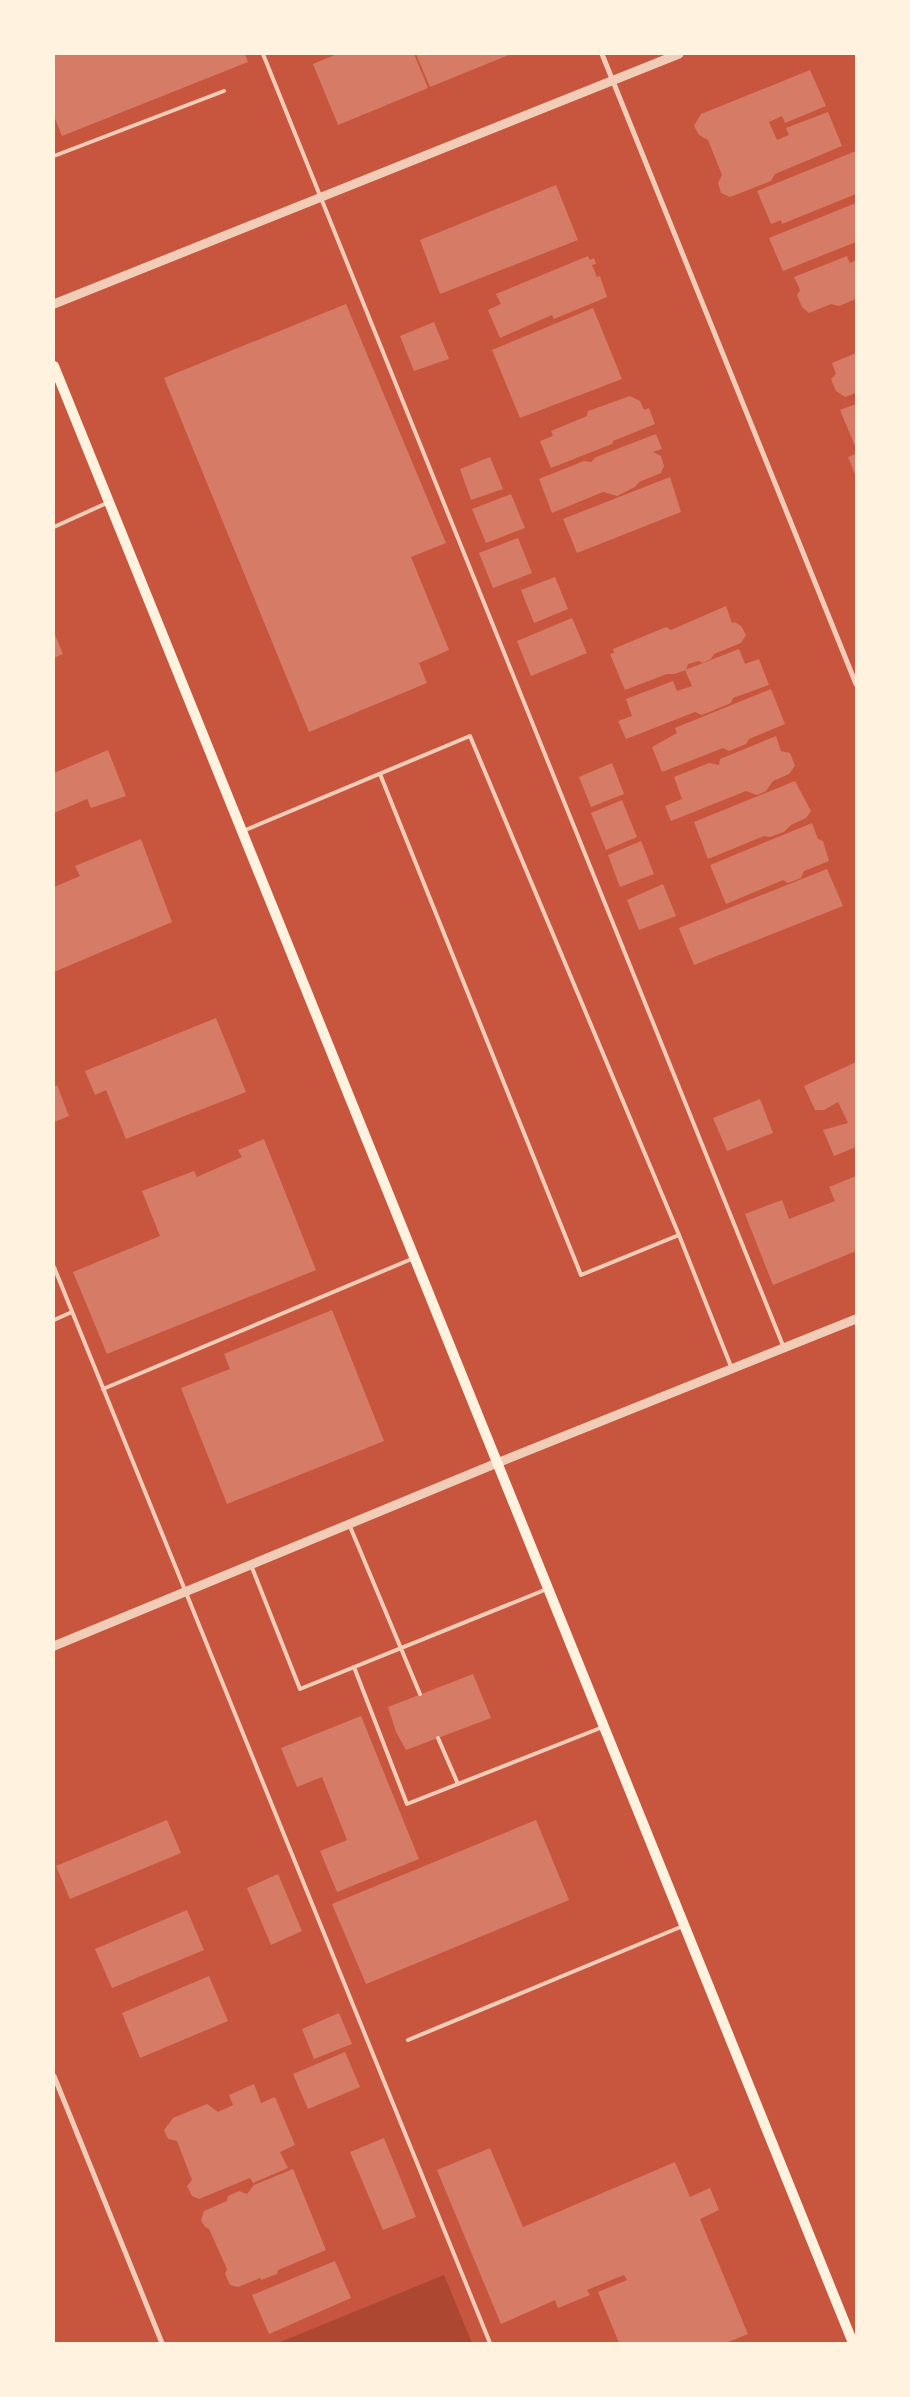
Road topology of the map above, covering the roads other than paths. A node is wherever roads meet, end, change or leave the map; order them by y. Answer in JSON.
{"nodes":[{"id":1,"x":263,"y":54,"type":"edge"},
{"id":2,"x":602,"y":54,"type":"edge"},
{"id":3,"x":679,"y":54,"type":"edge"},
{"id":4,"x":613,"y":80,"type":"junction"},
{"id":5,"x":224,"y":91,"type":"dead end"},
{"id":6,"x":54,"y":156,"type":"edge"},
{"id":7,"x":321,"y":196,"type":"junction"},
{"id":8,"x":54,"y":304,"type":"edge"},
{"id":9,"x":54,"y":366,"type":"edge"},
{"id":10,"x":110,"y":502,"type":"junction"},
{"id":11,"x":54,"y":526,"type":"edge"},
{"id":12,"x":856,"y":684,"type":"edge"},
{"id":13,"x":380,"y":774,"type":"junction"},
{"id":14,"x":241,"y":832,"type":"junction"},
{"id":15,"x":679,"y":1235,"type":"junction"},
{"id":16,"x":414,"y":1258,"type":"junction"},
{"id":17,"x":54,"y":1267,"type":"edge"},
{"id":18,"x":72,"y":1312,"type":"junction"},
{"id":19,"x":54,"y":1320,"type":"edge"},
{"id":20,"x":856,"y":1320,"type":"edge"},
{"id":21,"x":784,"y":1348,"type":"junction"},
{"id":22,"x":732,"y":1369,"type":"junction"},
{"id":23,"x":103,"y":1389,"type":"junction"},
{"id":24,"x":497,"y":1463,"type":"junction"},
{"id":25,"x":349,"y":1524,"type":"junction"},
{"id":26,"x":250,"y":1565,"type":"junction"},
{"id":27,"x":548,"y":1589,"type":"junction"},
{"id":28,"x":185,"y":1592,"type":"junction"},
{"id":29,"x":54,"y":1646,"type":"edge"},
{"id":30,"x":401,"y":1649,"type":"junction"},
{"id":31,"x":354,"y":1667,"type":"junction"},
{"id":32,"x":420,"y":1694,"type":"dead end"},
{"id":33,"x":603,"y":1727,"type":"junction"},
{"id":34,"x":438,"y":1738,"type":"dead end"},
{"id":35,"x":458,"y":1784,"type":"junction"},
{"id":36,"x":684,"y":1926,"type":"junction"},
{"id":37,"x":408,"y":2040,"type":"dead end"},
{"id":38,"x":54,"y":2076,"type":"edge"},
{"id":39,"x":162,"y":2343,"type":"edge"},
{"id":40,"x":490,"y":2343,"type":"edge"},
{"id":41,"x":853,"y":2343,"type":"edge"}],
"edges":[{"from":1,"to":7,"type":"lane"},
{"from":2,"to":4,"type":"street"},
{"from":3,"to":4,"type":"street"},
{"from":4,"to":7,"type":"street"},
{"from":4,"to":12,"type":"street"},
{"from":5,"to":6,"type":"lane"},
{"from":7,"to":8,"type":"street"},
{"from":7,"to":21,"type":"lane"},
{"from":9,"to":10,"type":"main road"},
{"from":10,"to":11,"type":"lane"},
{"from":10,"to":14,"type":"main road"},
{"from":13,"to":14,"type":"lane"},
{"from":13,"to":15,"type":"lane"},
{"from":13,"to":15,"type":"lane"},
{"from":14,"to":16,"type":"main road"},
{"from":15,"to":22,"type":"lane"},
{"from":16,"to":23,"type":"lane"},
{"from":16,"to":24,"type":"main road"},
{"from":17,"to":18,"type":"lane"},
{"from":18,"to":19,"type":"lane"},
{"from":18,"to":23,"type":"lane"},
{"from":20,"to":21,"type":"street"},
{"from":21,"to":22,"type":"street"},
{"from":22,"to":24,"type":"street"},
{"from":23,"to":28,"type":"lane"},
{"from":24,"to":25,"type":"street"},
{"from":24,"to":27,"type":"main road"},
{"from":25,"to":26,"type":"street"},
{"from":25,"to":30,"type":"lane"},
{"from":26,"to":28,"type":"street"},
{"from":26,"to":31,"type":"lane"},
{"from":27,"to":30,"type":"lane"},
{"from":27,"to":33,"type":"main road"},
{"from":28,"to":29,"type":"street"},
{"from":28,"to":40,"type":"lane"},
{"from":30,"to":31,"type":"lane"},
{"from":30,"to":32,"type":"lane"},
{"from":31,"to":35,"type":"lane"},
{"from":33,"to":35,"type":"lane"},
{"from":33,"to":36,"type":"main road"},
{"from":34,"to":35,"type":"lane"},
{"from":36,"to":37,"type":"lane"},
{"from":36,"to":41,"type":"main road"},
{"from":38,"to":39,"type":"street"}]}
